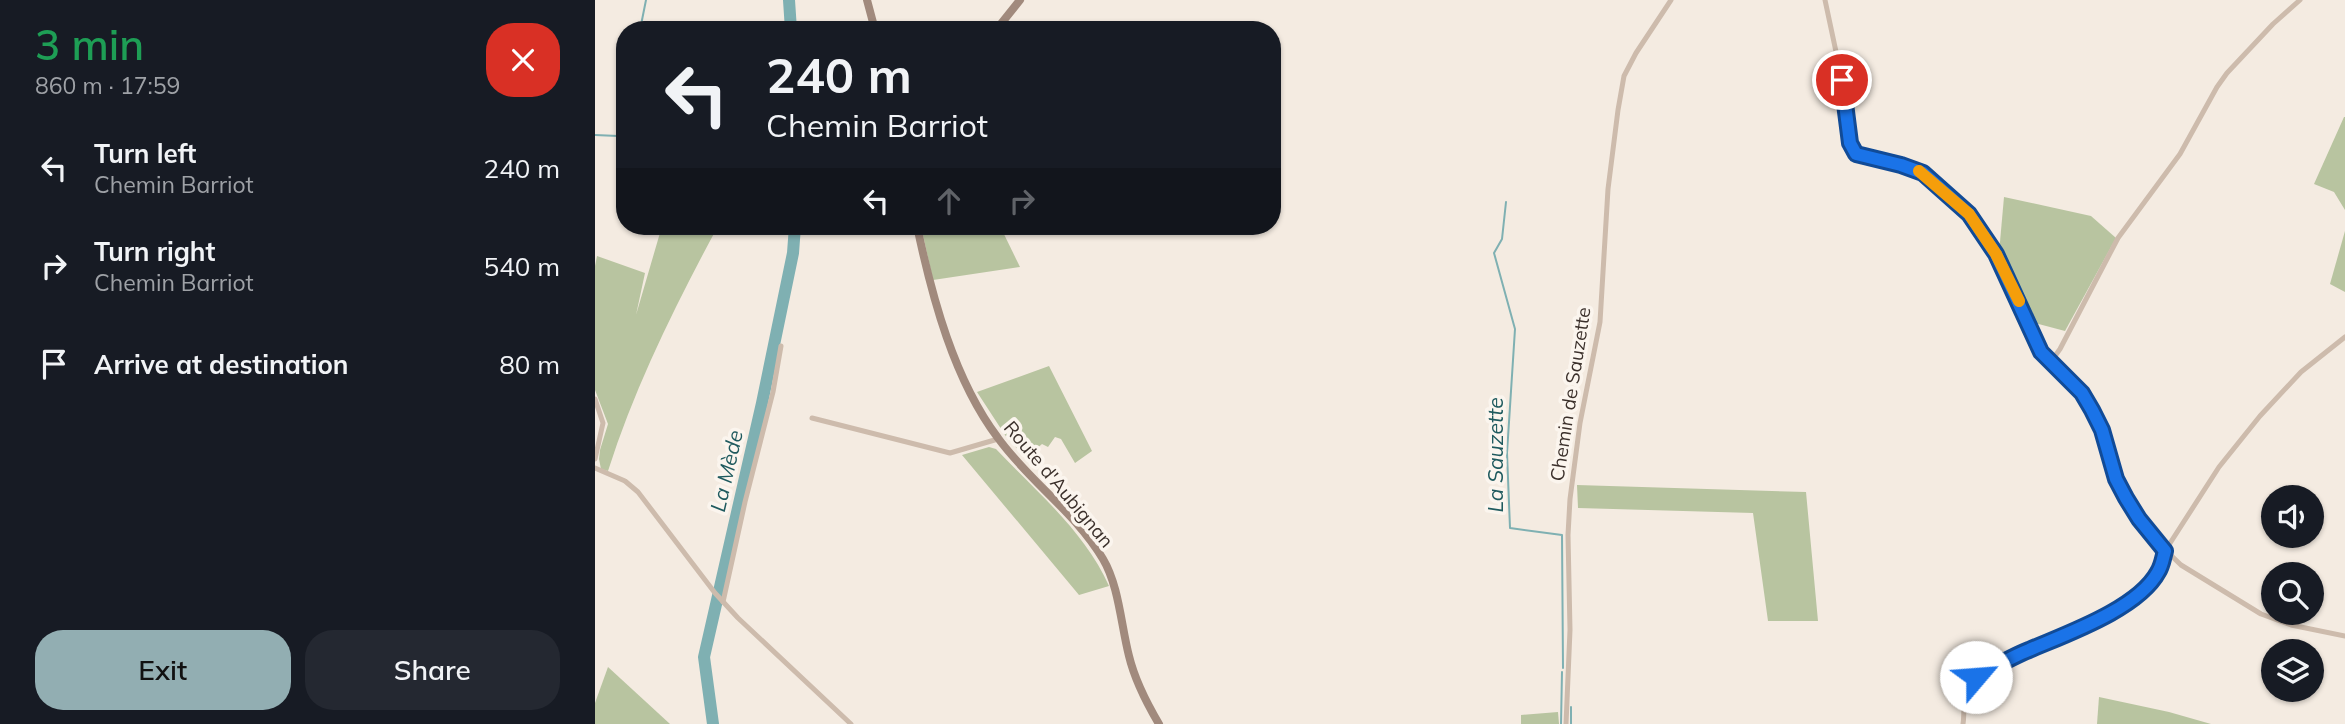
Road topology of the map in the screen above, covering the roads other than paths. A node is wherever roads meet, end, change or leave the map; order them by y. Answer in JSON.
{"nodes":[{"id":1,"x":867,"y":0,"type":"edge"},
{"id":2,"x":1020,"y":0,"type":"edge"},
{"id":3,"x":1671,"y":0,"type":"edge"},
{"id":4,"x":1825,"y":0,"type":"edge"},
{"id":5,"x":2300,"y":0,"type":"edge"},
{"id":6,"x":873,"y":21,"type":"edge"},
{"id":7,"x":1003,"y":21,"type":"edge"},
{"id":8,"x":919,"y":235,"type":"edge"},
{"id":9,"x":2345,"y":337,"type":"edge"},
{"id":10,"x":781,"y":346,"type":"dead end"},
{"id":11,"x":2050,"y":363,"type":"junction"},
{"id":12,"x":595,"y":399,"type":"edge"},
{"id":13,"x":812,"y":418,"type":"dead end"},
{"id":14,"x":998,"y":439,"type":"junction"},
{"id":15,"x":595,"y":459,"type":"edge"},
{"id":16,"x":595,"y":468,"type":"edge"},
{"id":17,"x":2165,"y":551,"type":"junction"},
{"id":18,"x":722,"y":601,"type":"junction"},
{"id":19,"x":2345,"y":636,"type":"edge"},
{"id":20,"x":851,"y":724,"type":"edge"},
{"id":21,"x":1159,"y":724,"type":"edge"},
{"id":22,"x":1566,"y":724,"type":"edge"},
{"id":23,"x":1963,"y":724,"type":"edge"}],
"edges":[{"from":1,"to":6,"type":"street"},
{"from":2,"to":7,"type":"street"},
{"from":3,"to":22,"type":"street","name":"Chemin de Sauzette"},
{"from":4,"to":11,"type":"street"},
{"from":5,"to":11,"type":"street"},
{"from":8,"to":14,"type":"street","name":"Route d'Aubignan"},
{"from":9,"to":17,"type":"street"},
{"from":10,"to":18,"type":"street"},
{"from":11,"to":17,"type":"street"},
{"from":12,"to":15,"type":"street"},
{"from":13,"to":14,"type":"street"},
{"from":14,"to":21,"type":"street","name":"Route d'Aubignan"},
{"from":16,"to":18,"type":"street"},
{"from":17,"to":19,"type":"street"},
{"from":17,"to":23,"type":"street"},
{"from":18,"to":20,"type":"street"}]}
